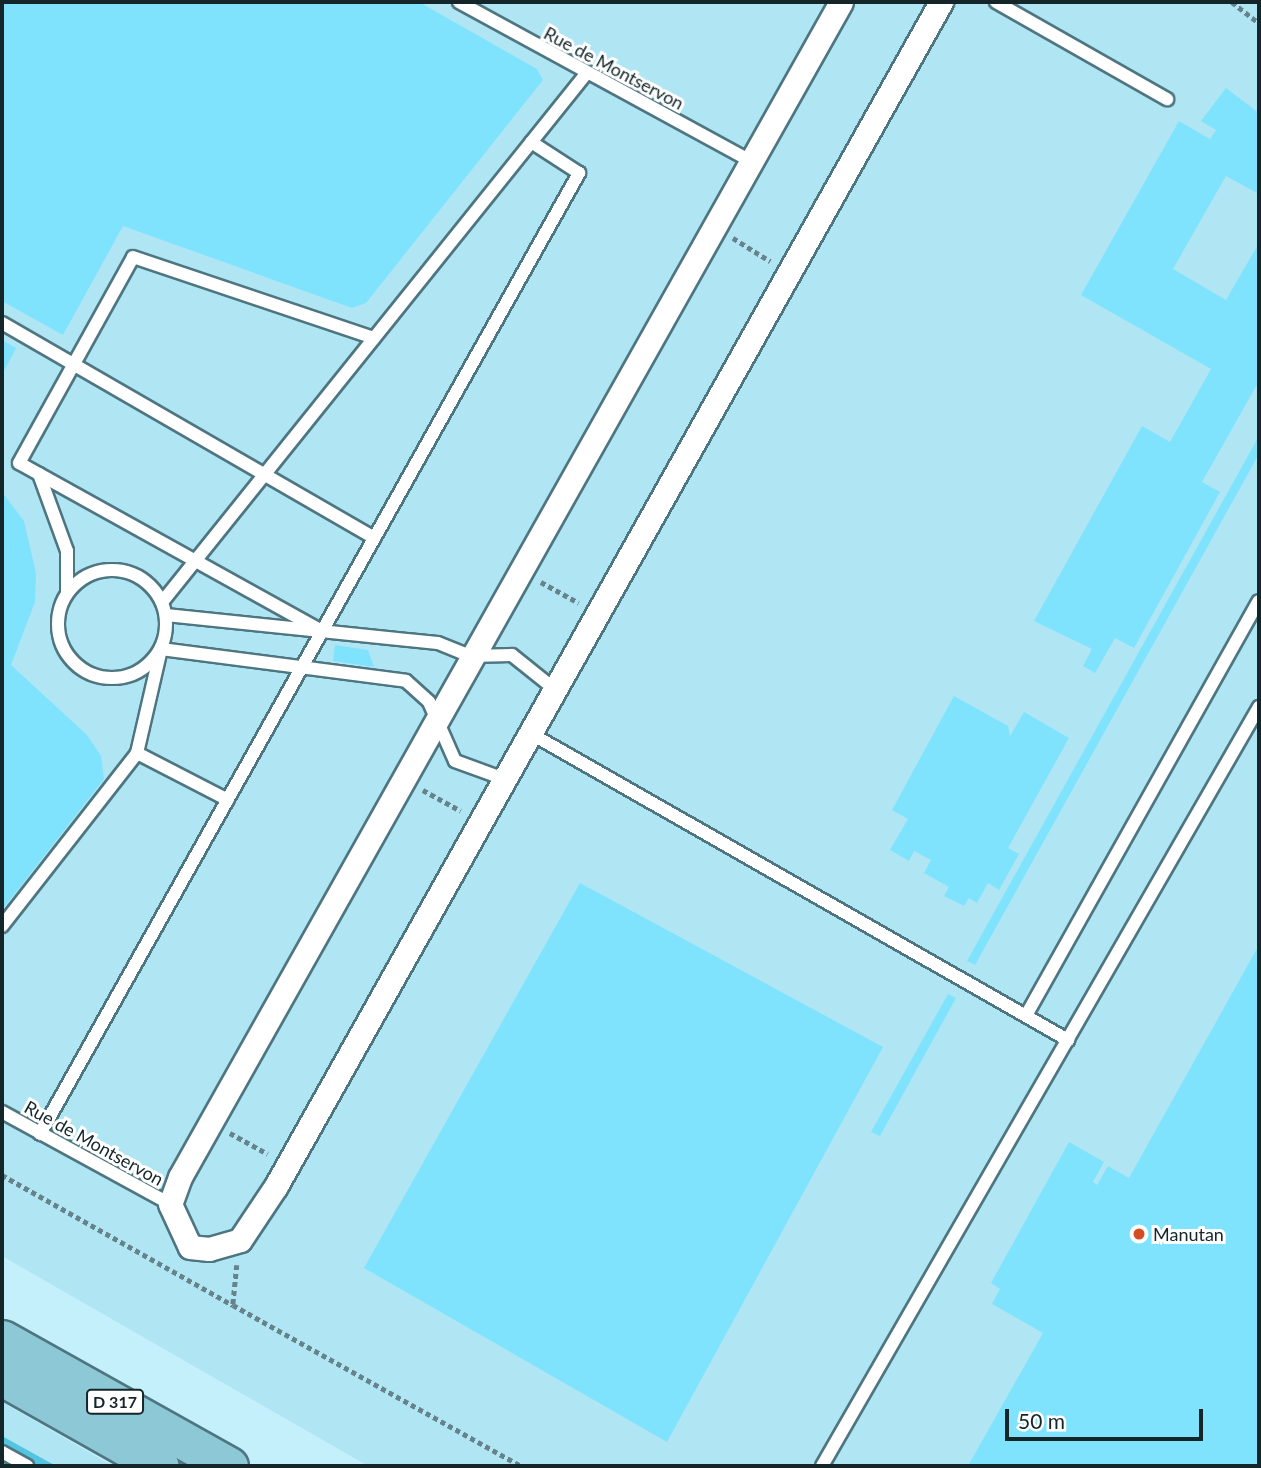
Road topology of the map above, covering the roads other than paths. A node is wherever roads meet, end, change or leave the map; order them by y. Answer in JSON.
{"nodes":[{"id":1,"x":459,"y":2,"type":"edge"},
{"id":2,"x":841,"y":2,"type":"edge"},
{"id":3,"x":942,"y":2,"type":"edge"},
{"id":4,"x":996,"y":2,"type":"edge"},
{"id":5,"x":586,"y":74,"type":"junction"},
{"id":6,"x":1167,"y":100,"type":"dead end"},
{"id":7,"x":531,"y":142,"type":"junction"},
{"id":8,"x":753,"y":162,"type":"junction"},
{"id":9,"x":2,"y":323,"type":"edge"},
{"id":10,"x":374,"y":338,"type":"junction"},
{"id":11,"x":74,"y":364,"type":"junction"},
{"id":12,"x":40,"y":474,"type":"junction"},
{"id":13,"x":264,"y":474,"type":"junction"},
{"id":14,"x":374,"y":538,"type":"junction"},
{"id":15,"x":195,"y":561,"type":"junction"},
{"id":16,"x":67,"y":593,"type":"junction"},
{"id":17,"x":163,"y":601,"type":"junction"},
{"id":18,"x":1259,"y":601,"type":"edge"},
{"id":19,"x":166,"y":615,"type":"junction"},
{"id":20,"x":322,"y":631,"type":"junction"},
{"id":21,"x":161,"y":649,"type":"junction"},
{"id":22,"x":470,"y":656,"type":"junction"},
{"id":23,"x":299,"y":667,"type":"junction"},
{"id":24,"x":552,"y":687,"type":"junction"},
{"id":25,"x":1259,"y":707,"type":"edge"},
{"id":26,"x":438,"y":723,"type":"junction"},
{"id":27,"x":528,"y":732,"type":"junction"},
{"id":28,"x":137,"y":752,"type":"junction"},
{"id":29,"x":502,"y":778,"type":"junction"},
{"id":30,"x":228,"y":800,"type":"junction"},
{"id":31,"x":2,"y":926,"type":"edge"},
{"id":32,"x":1028,"y":1012,"type":"junction"},
{"id":33,"x":1068,"y":1040,"type":"junction"},
{"id":34,"x":2,"y":1112,"type":"edge"},
{"id":35,"x":40,"y":1134,"type":"junction"},
{"id":36,"x":170,"y":1204,"type":"junction"},
{"id":37,"x":2,"y":1339,"type":"edge"},
{"id":38,"x":2,"y":1377,"type":"edge"},
{"id":39,"x":2,"y":1452,"type":"edge"},
{"id":40,"x":27,"y":1466,"type":"edge"},
{"id":41,"x":160,"y":1466,"type":"edge"},
{"id":42,"x":229,"y":1466,"type":"edge"},
{"id":43,"x":822,"y":1466,"type":"edge"}],
"edges":[{"from":1,"to":5,"type":"lane","name":"Rue de Montservon"},
{"from":2,"to":8,"type":"street"},
{"from":3,"to":24,"type":"street"},
{"from":4,"to":6,"type":"lane"},
{"from":5,"to":7,"type":"lane"},
{"from":5,"to":8,"type":"lane","name":"Rue de Montservon"},
{"from":7,"to":10,"type":"lane"},
{"from":7,"to":14,"type":"lane"},
{"from":8,"to":22,"type":"street"},
{"from":9,"to":11,"type":"lane"},
{"from":10,"to":11,"type":"lane"},
{"from":10,"to":13,"type":"lane"},
{"from":11,"to":12,"type":"lane"},
{"from":11,"to":13,"type":"lane"},
{"from":12,"to":15,"type":"lane"},
{"from":12,"to":16,"type":"lane"},
{"from":13,"to":14,"type":"lane"},
{"from":13,"to":15,"type":"lane"},
{"from":14,"to":20,"type":"lane"},
{"from":15,"to":17,"type":"lane"},
{"from":15,"to":20,"type":"lane"},
{"from":16,"to":17,"type":"lane"},
{"from":16,"to":21,"type":"lane"},
{"from":17,"to":19,"type":"lane"},
{"from":18,"to":32,"type":"lane"},
{"from":19,"to":20,"type":"lane"},
{"from":19,"to":21,"type":"lane"},
{"from":20,"to":22,"type":"lane"},
{"from":20,"to":23,"type":"lane"},
{"from":21,"to":23,"type":"lane"},
{"from":21,"to":28,"type":"lane"},
{"from":22,"to":24,"type":"lane"},
{"from":22,"to":26,"type":"street"},
{"from":23,"to":26,"type":"lane"},
{"from":23,"to":30,"type":"lane"},
{"from":24,"to":27,"type":"street"},
{"from":25,"to":33,"type":"lane"},
{"from":26,"to":29,"type":"lane"},
{"from":26,"to":36,"type":"street"},
{"from":27,"to":29,"type":"street"},
{"from":27,"to":32,"type":"lane"},
{"from":28,"to":30,"type":"lane"},
{"from":28,"to":31,"type":"lane"},
{"from":29,"to":36,"type":"street"},
{"from":30,"to":35,"type":"lane"},
{"from":32,"to":33,"type":"lane"},
{"from":33,"to":43,"type":"lane"},
{"from":34,"to":35,"type":"lane","name":"Rue de Montservon"},
{"from":35,"to":36,"type":"lane","name":"Rue de Montservon"},
{"from":37,"to":42,"type":"main road","number":"D 317"},
{"from":38,"to":41,"type":"main road","number":"D 317"},
{"from":39,"to":40,"type":"lane"}]}
